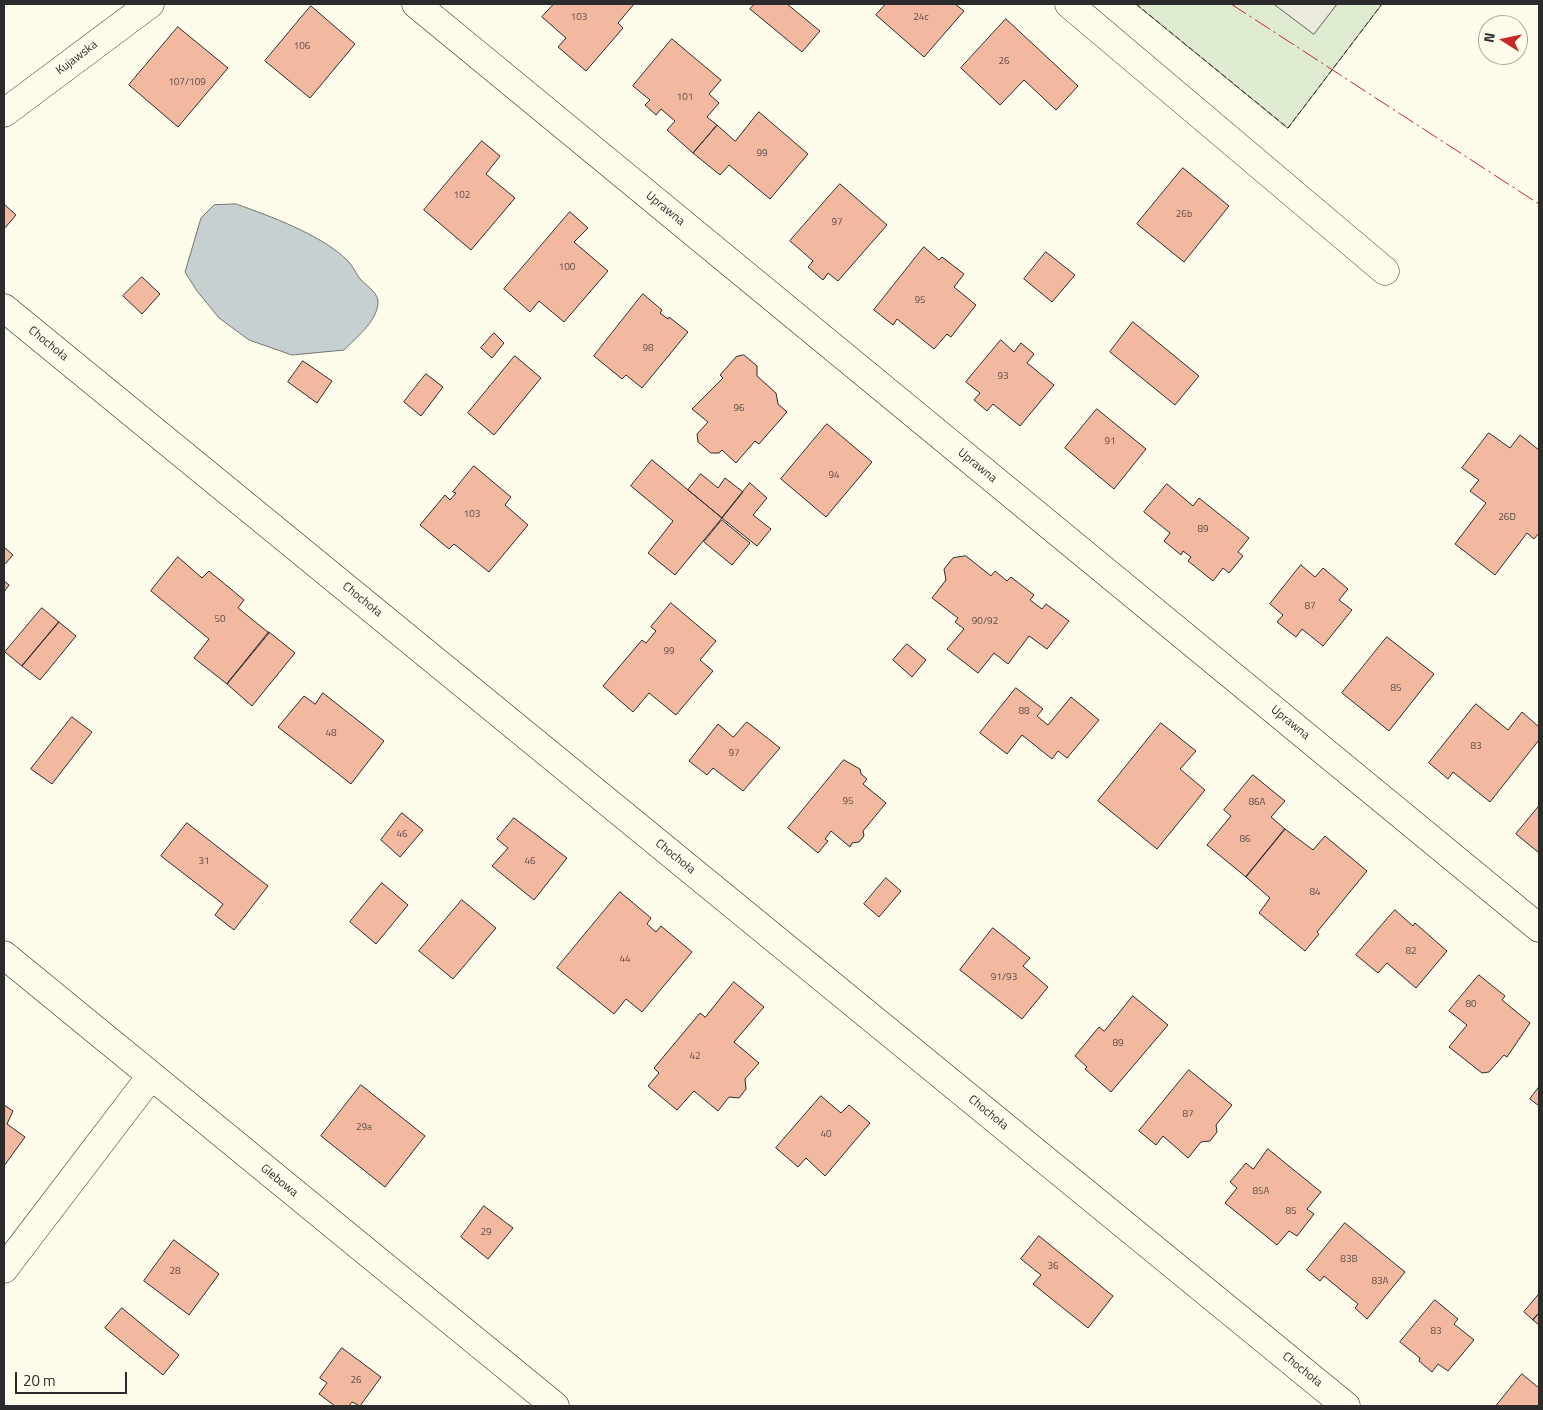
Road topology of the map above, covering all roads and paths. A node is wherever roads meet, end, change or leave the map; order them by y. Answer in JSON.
{"nodes":[{"id":1,"x":150,"y":4,"type":"edge"},
{"id":2,"x":416,"y":4,"type":"edge"},
{"id":3,"x":1069,"y":4,"type":"edge"},
{"id":4,"x":4,"y":113,"type":"edge"},
{"id":5,"x":1384,"y":271,"type":"dead end"},
{"id":6,"x":4,"y":308,"type":"edge"},
{"id":7,"x":1539,"y":928,"type":"edge"},
{"id":8,"x":4,"y":955,"type":"edge"},
{"id":9,"x":151,"y":1076,"type":"junction"},
{"id":10,"x":4,"y":1270,"type":"edge"},
{"id":11,"x":555,"y":1406,"type":"edge"},
{"id":12,"x":1346,"y":1406,"type":"edge"}],
"edges":[{"from":1,"to":4,"type":"street","name":"Kujawska"},
{"from":2,"to":7,"type":"street","name":"Uprawna"},
{"from":3,"to":5,"type":"street"},
{"from":6,"to":12,"type":"street","name":"Chochoła"},
{"from":8,"to":9,"type":"street","name":"Glebowa"},
{"from":9,"to":10,"type":"street"},
{"from":9,"to":11,"type":"street","name":"Glebowa"}]}
